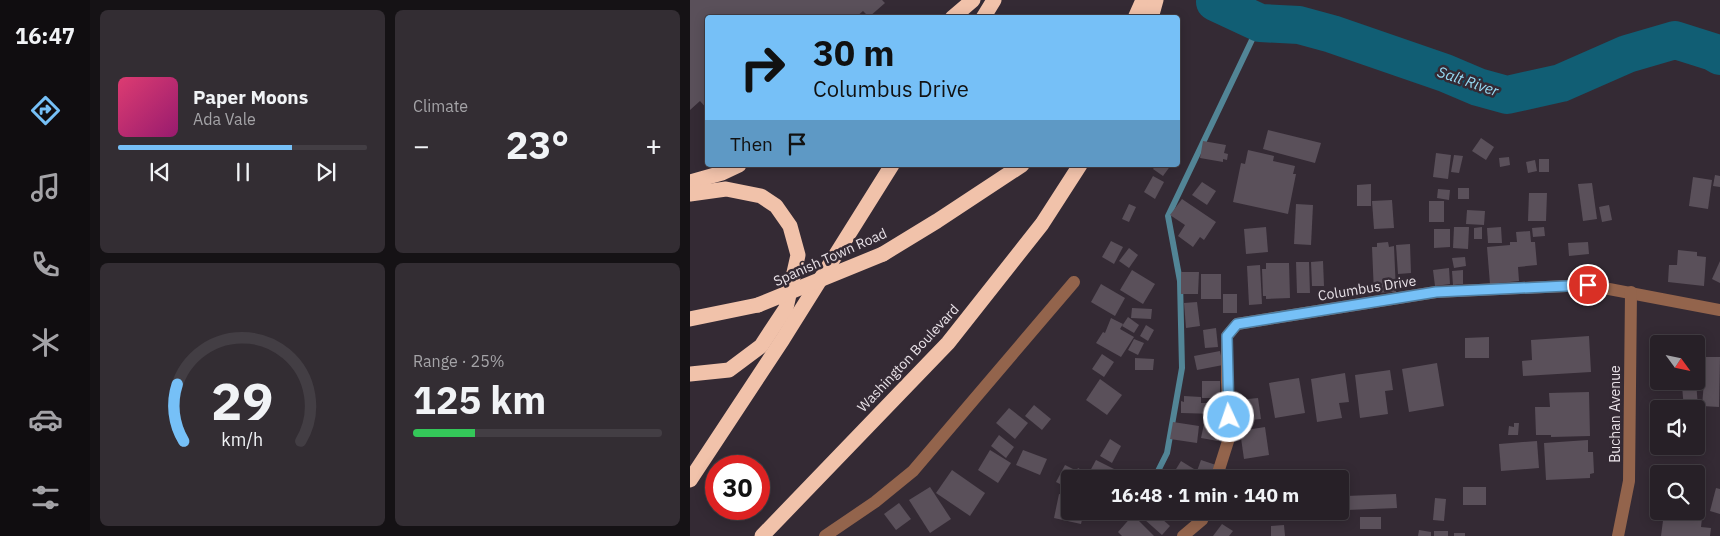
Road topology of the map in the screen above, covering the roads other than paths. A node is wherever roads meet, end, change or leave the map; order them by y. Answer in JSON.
{"nodes":[{"id":1,"x":973,"y":0,"type":"edge"},
{"id":2,"x":994,"y":0,"type":"edge"},
{"id":3,"x":1143,"y":0,"type":"edge"},
{"id":4,"x":1156,"y":0,"type":"edge"},
{"id":5,"x":956,"y":15,"type":"edge"},
{"id":6,"x":985,"y":15,"type":"edge"},
{"id":7,"x":1136,"y":15,"type":"edge"},
{"id":8,"x":1152,"y":15,"type":"edge"},
{"id":9,"x":734,"y":167,"type":"edge"},
{"id":10,"x":891,"y":167,"type":"edge"},
{"id":11,"x":1019,"y":167,"type":"edge"},
{"id":12,"x":1079,"y":167,"type":"edge"},
{"id":13,"x":690,"y":182,"type":"edge"},
{"id":14,"x":690,"y":194,"type":"edge"},
{"id":15,"x":1074,"y":282,"type":"dead end"},
{"id":16,"x":1630,"y":292,"type":"junction"},
{"id":17,"x":1720,"y":310,"type":"edge"},
{"id":18,"x":690,"y":319,"type":"edge"},
{"id":19,"x":690,"y":374,"type":"edge"},
{"id":20,"x":1219,"y":470,"type":"edge"},
{"id":21,"x":690,"y":480,"type":"edge"},
{"id":22,"x":1202,"y":520,"type":"edge"},
{"id":23,"x":762,"y":536,"type":"edge"},
{"id":24,"x":826,"y":536,"type":"edge"},
{"id":25,"x":1183,"y":536,"type":"edge"},
{"id":26,"x":1618,"y":536,"type":"edge"}],
"edges":[{"from":1,"to":5,"type":"highway"},
{"from":2,"to":6,"type":"highway"},
{"from":3,"to":7,"type":"highway"},
{"from":4,"to":8,"type":"highway"},
{"from":9,"to":13,"type":"highway"},
{"from":10,"to":21,"type":"highway"},
{"from":11,"to":18,"type":"highway","name":"Spanish Town Road","bridge":true},
{"from":12,"to":23,"type":"highway","name":"Washington Boulevard"},
{"from":14,"to":19,"type":"highway"},
{"from":15,"to":24,"type":"street"},
{"from":16,"to":17,"type":"street","name":"Columbus Drive"},
{"from":16,"to":20,"type":"street","name":"Columbus Drive"},
{"from":16,"to":26,"type":"street","name":"Buchan Avenue"},
{"from":22,"to":25,"type":"street"}]}
